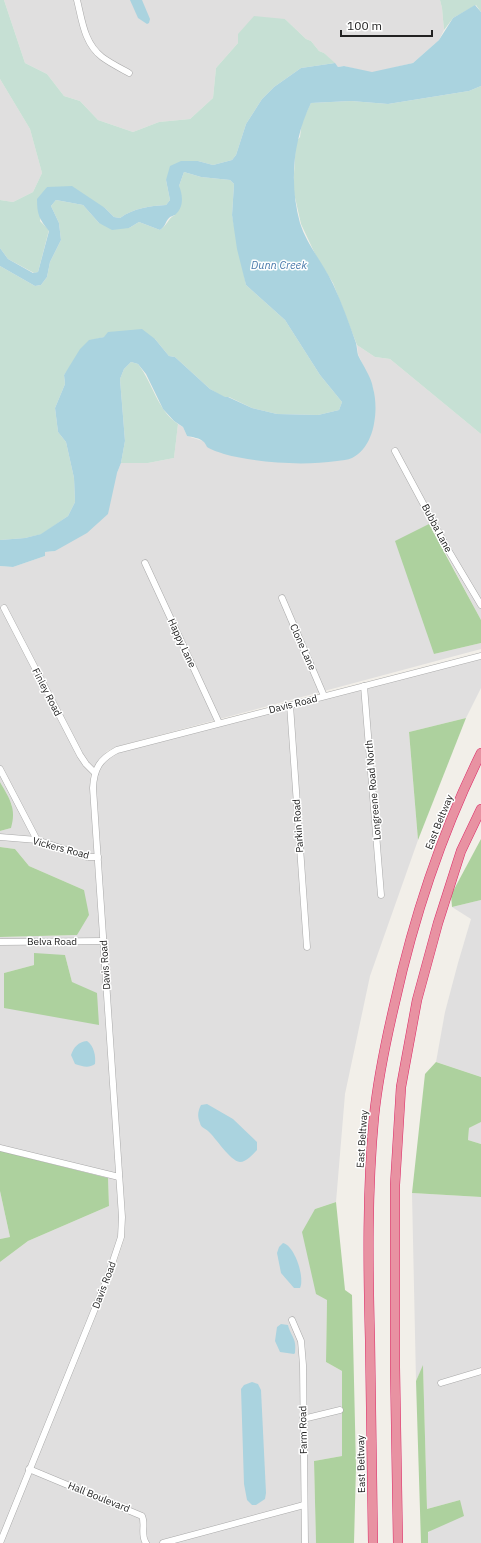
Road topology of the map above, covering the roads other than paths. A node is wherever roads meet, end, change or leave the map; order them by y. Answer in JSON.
{"nodes":[{"id":1,"x":77,"y":0,"type":"edge"},
{"id":2,"x":129,"y":73,"type":"dead end"},
{"id":3,"x":395,"y":451,"type":"dead end"},
{"id":4,"x":145,"y":563,"type":"dead end"},
{"id":5,"x":282,"y":598,"type":"dead end"},
{"id":6,"x":481,"y":605,"type":"edge"},
{"id":7,"x":4,"y":608,"type":"dead end"},
{"id":8,"x":481,"y":656,"type":"edge"},
{"id":9,"x":364,"y":686,"type":"junction"},
{"id":10,"x":324,"y":696,"type":"junction"},
{"id":11,"x":290,"y":705,"type":"junction"},
{"id":12,"x":218,"y":723,"type":"junction"},
{"id":13,"x":481,"y":753,"type":"edge"},
{"id":14,"x":0,"y":769,"type":"edge"},
{"id":15,"x":95,"y":773,"type":"junction"},
{"id":16,"x":481,"y":809,"type":"edge"},
{"id":17,"x":0,"y":838,"type":"edge"},
{"id":18,"x":37,"y":840,"type":"junction"},
{"id":19,"x":98,"y":858,"type":"junction"},
{"id":20,"x":381,"y":895,"type":"dead end"},
{"id":21,"x":104,"y":941,"type":"junction"},
{"id":22,"x":0,"y":942,"type":"edge"},
{"id":23,"x":307,"y":947,"type":"dead end"},
{"id":24,"x":0,"y":1148,"type":"edge"},
{"id":25,"x":119,"y":1177,"type":"junction"},
{"id":26,"x":292,"y":1320,"type":"dead end"},
{"id":27,"x":481,"y":1371,"type":"edge"},
{"id":28,"x":441,"y":1383,"type":"dead end"},
{"id":29,"x":340,"y":1410,"type":"dead end"},
{"id":30,"x":303,"y":1419,"type":"junction"},
{"id":31,"x":29,"y":1469,"type":"junction"},
{"id":32,"x":304,"y":1505,"type":"junction"},
{"id":33,"x":0,"y":1542,"type":"edge"},
{"id":34,"x":146,"y":1543,"type":"edge"},
{"id":35,"x":163,"y":1543,"type":"edge"},
{"id":36,"x":305,"y":1543,"type":"edge"},
{"id":37,"x":373,"y":1543,"type":"edge"},
{"id":38,"x":398,"y":1543,"type":"edge"}],
"edges":[{"from":1,"to":2,"type":"street"},
{"from":3,"to":6,"type":"street","name":"Bubba Lane"},
{"from":4,"to":12,"type":"street","name":"Happy Lane"},
{"from":5,"to":10,"type":"street","name":"Clone Lane"},
{"from":7,"to":15,"type":"street","name":"Finley Road"},
{"from":8,"to":9,"type":"street","name":"Davis Road"},
{"from":9,"to":10,"type":"street","name":"Davis Road"},
{"from":9,"to":20,"type":"street","name":"Longreene Road North"},
{"from":10,"to":11,"type":"street","name":"Davis Road"},
{"from":11,"to":12,"type":"street","name":"Davis Road"},
{"from":11,"to":23,"type":"street","name":"Parkin Road"},
{"from":12,"to":15,"type":"street","name":"Davis Road"},
{"from":13,"to":37,"type":"highway","name":"East Beltway"},
{"from":14,"to":18,"type":"street"},
{"from":15,"to":19,"type":"street","name":"Davis Road"},
{"from":16,"to":38,"type":"highway"},
{"from":17,"to":18,"type":"street","name":"Vickers Road"},
{"from":18,"to":19,"type":"street","name":"Vickers Road"},
{"from":19,"to":21,"type":"street","name":"Davis Road"},
{"from":21,"to":22,"type":"street","name":"Belva Road"},
{"from":21,"to":25,"type":"street","name":"Davis Road"},
{"from":24,"to":25,"type":"street"},
{"from":25,"to":31,"type":"street","name":"Davis Road"},
{"from":26,"to":30,"type":"street","name":"Farm Road"},
{"from":27,"to":28,"type":"street"},
{"from":29,"to":30,"type":"street"},
{"from":30,"to":32,"type":"street","name":"Farm Road"},
{"from":31,"to":33,"type":"street","name":"Davis Road"},
{"from":31,"to":34,"type":"street","name":"Hall Boulevard"},
{"from":32,"to":35,"type":"street"},
{"from":32,"to":36,"type":"street","name":"Farm Road"}]}
